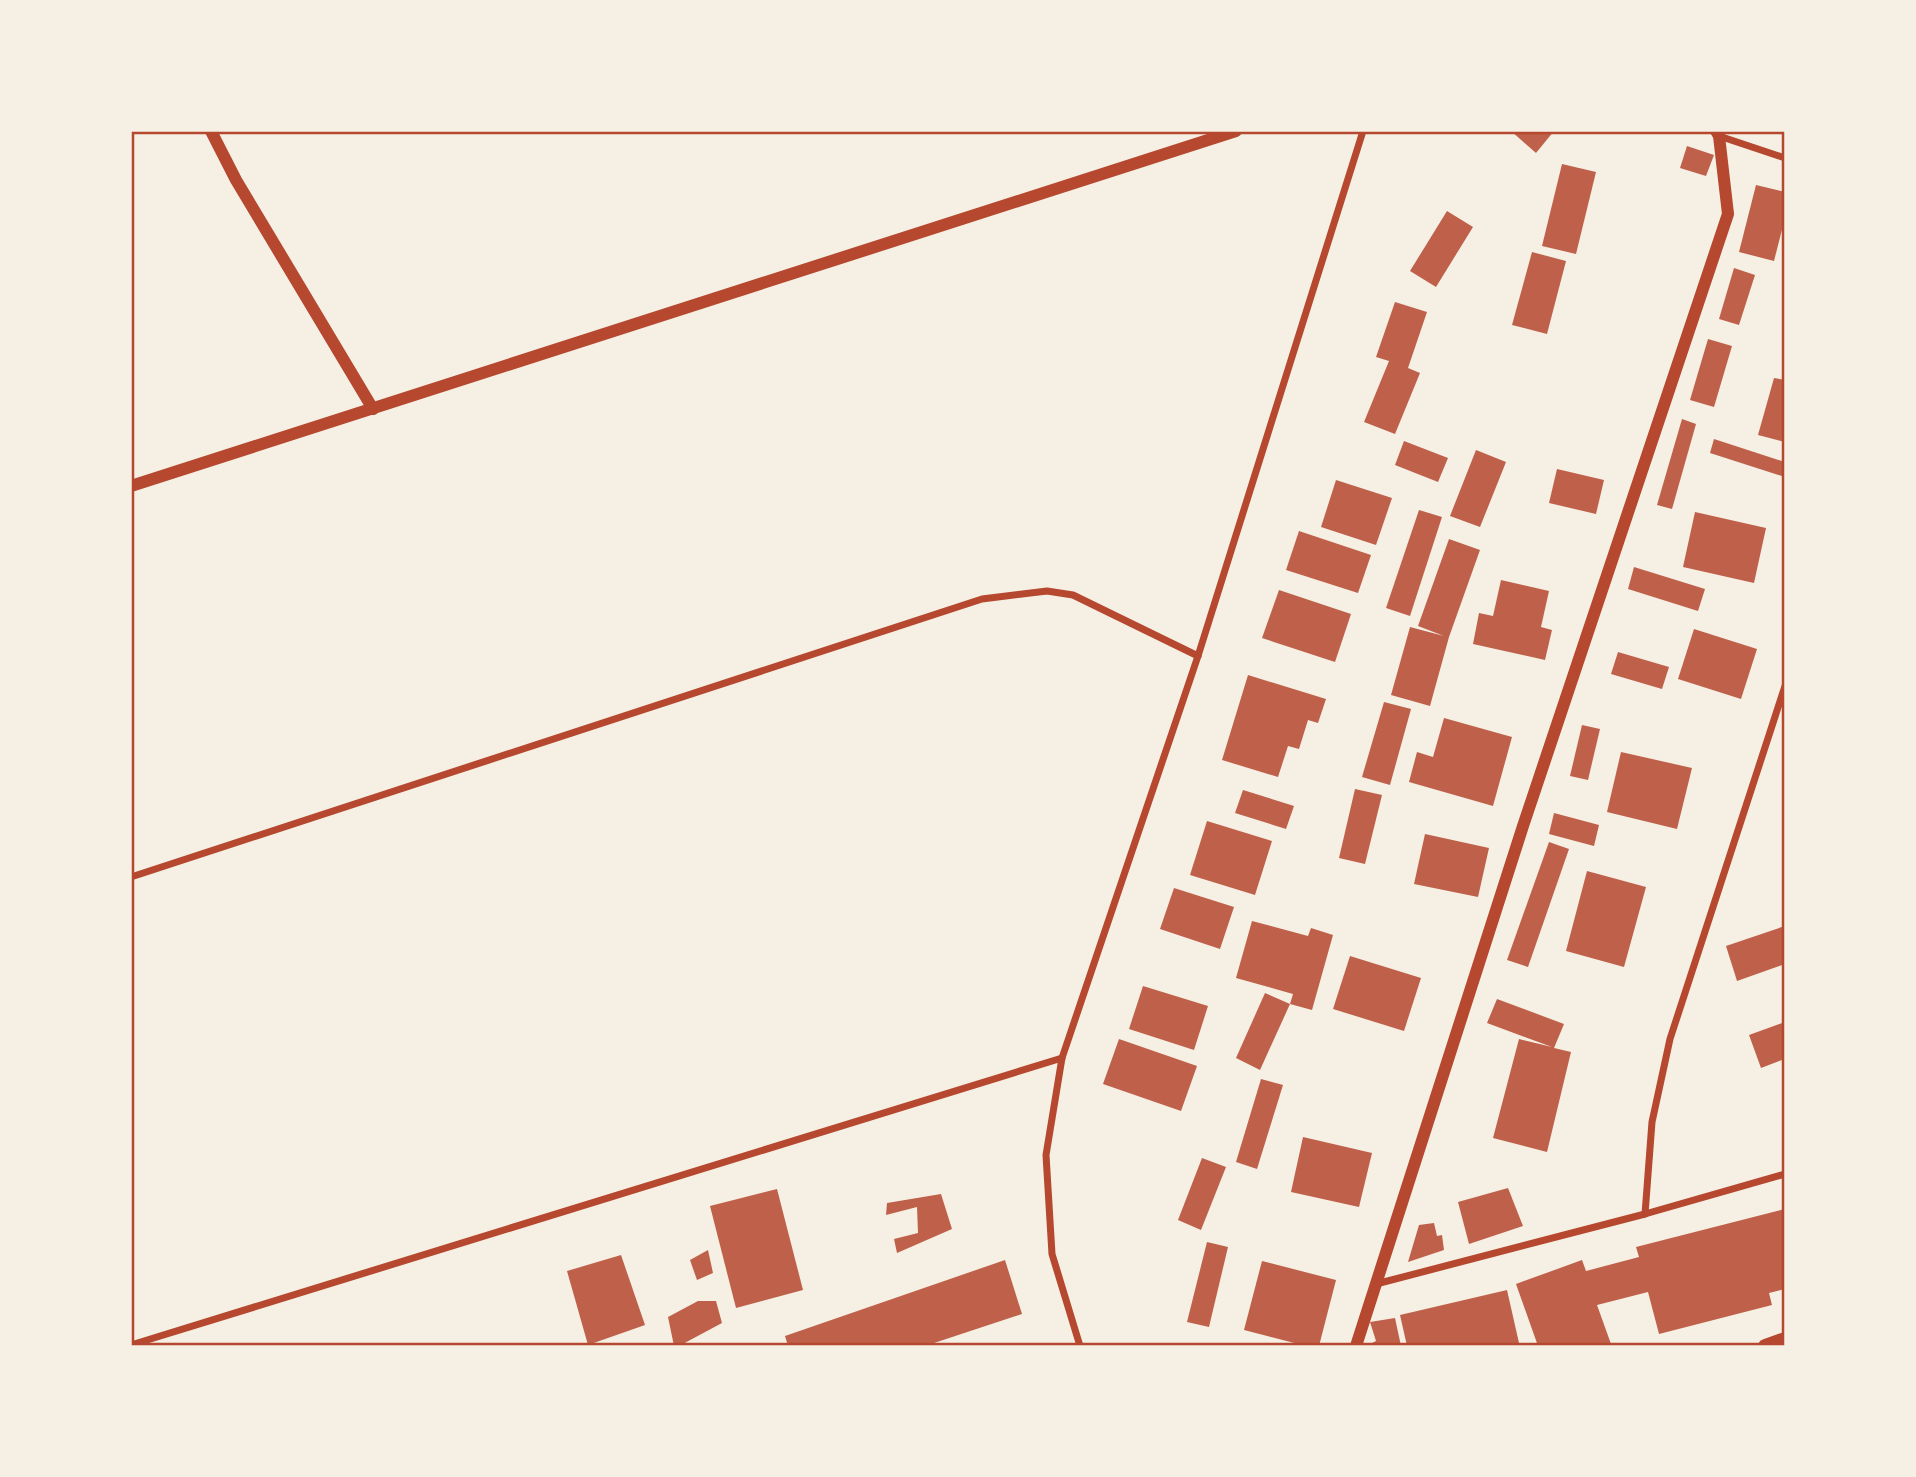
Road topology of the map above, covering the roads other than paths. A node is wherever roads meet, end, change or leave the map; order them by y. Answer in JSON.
{"nodes":[{"id":1,"x":211,"y":131,"type":"edge"},
{"id":2,"x":1236,"y":131,"type":"edge"},
{"id":3,"x":1363,"y":131,"type":"edge"},
{"id":4,"x":1718,"y":134,"type":"edge"},
{"id":5,"x":1785,"y":158,"type":"edge"},
{"id":6,"x":373,"y":409,"type":"junction"},
{"id":7,"x":131,"y":486,"type":"edge"},
{"id":8,"x":1198,"y":656,"type":"junction"},
{"id":9,"x":1785,"y":686,"type":"edge"},
{"id":10,"x":131,"y":877,"type":"edge"},
{"id":11,"x":1062,"y":1058,"type":"junction"},
{"id":12,"x":1785,"y":1174,"type":"edge"},
{"id":13,"x":1645,"y":1214,"type":"junction"},
{"id":14,"x":1374,"y":1284,"type":"junction"},
{"id":15,"x":1785,"y":1339,"type":"edge"},
{"id":16,"x":131,"y":1345,"type":"edge"},
{"id":17,"x":1080,"y":1346,"type":"edge"},
{"id":18,"x":1356,"y":1346,"type":"edge"},
{"id":19,"x":1765,"y":1346,"type":"edge"}],
"edges":[{"from":1,"to":6,"type":"street"},
{"from":2,"to":6,"type":"street"},
{"from":3,"to":8,"type":"street"},
{"from":4,"to":5,"type":"street"},
{"from":4,"to":14,"type":"street"},
{"from":6,"to":7,"type":"street"},
{"from":8,"to":10,"type":"street"},
{"from":8,"to":11,"type":"street"},
{"from":9,"to":13,"type":"street"},
{"from":11,"to":16,"type":"street"},
{"from":11,"to":17,"type":"street"},
{"from":12,"to":13,"type":"street"},
{"from":13,"to":14,"type":"street"},
{"from":14,"to":18,"type":"street"},
{"from":15,"to":19,"type":"main road"}]}
